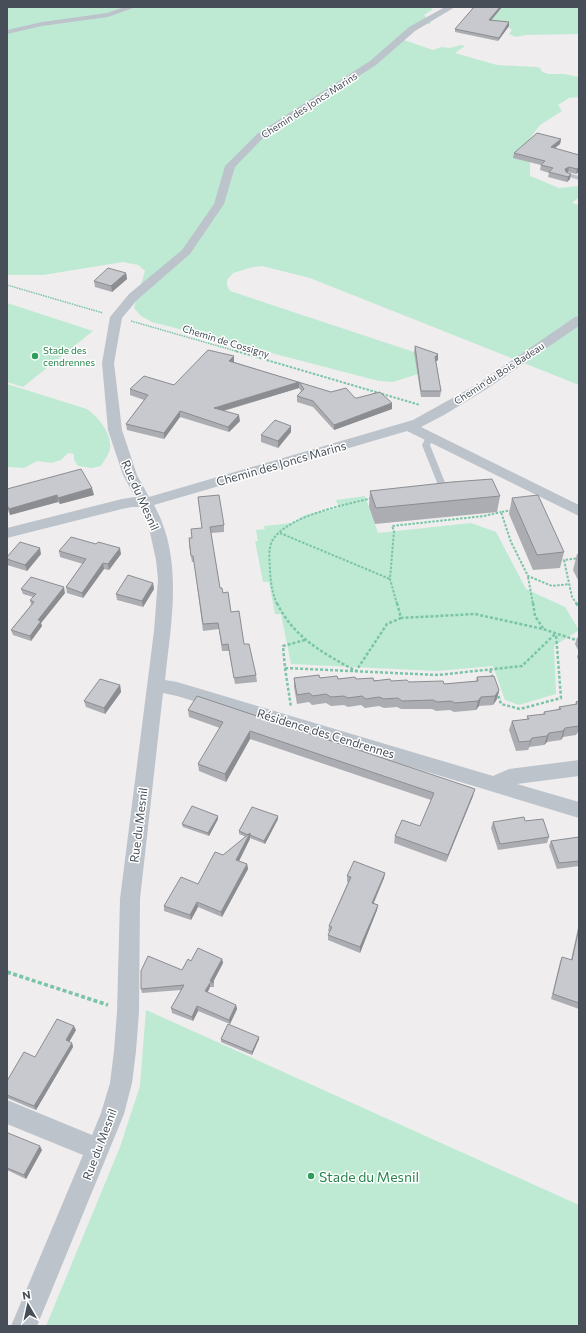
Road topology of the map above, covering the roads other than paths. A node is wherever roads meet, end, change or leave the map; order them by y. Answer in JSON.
{"nodes":[{"id":1,"x":132,"y":7,"type":"edge"},
{"id":2,"x":451,"y":7,"type":"edge"},
{"id":3,"x":7,"y":32,"type":"edge"},
{"id":4,"x":568,"y":175,"type":"edge"},
{"id":5,"x":579,"y":178,"type":"edge"},
{"id":6,"x":116,"y":317,"type":"joint"},
{"id":7,"x":579,"y":320,"type":"edge"},
{"id":8,"x":413,"y":424,"type":"junction"},
{"id":9,"x":430,"y":437,"type":"junction"},
{"id":10,"x":444,"y":490,"type":"edge"},
{"id":11,"x":145,"y":503,"type":"junction"},
{"id":12,"x":579,"y":511,"type":"edge"},
{"id":13,"x":7,"y":533,"type":"edge"},
{"id":14,"x":156,"y":685,"type":"junction"},
{"id":15,"x":579,"y":768,"type":"edge"},
{"id":16,"x":495,"y":784,"type":"junction"},
{"id":17,"x":579,"y":810,"type":"edge"},
{"id":18,"x":7,"y":1112,"type":"edge"},
{"id":19,"x":98,"y":1149,"type":"junction"},
{"id":20,"x":24,"y":1326,"type":"edge"}],
"edges":[{"from":1,"to":3,"type":"street"},
{"from":2,"to":6,"type":"street","name":"Chemin des Joncs Marins"},
{"from":4,"to":5,"type":"lane"},
{"from":6,"to":11,"type":"street","name":"Rue du Mesnil"},
{"from":7,"to":8,"type":"street","name":"Chemin du Bois Badeau"},
{"from":8,"to":9,"type":"street"},
{"from":8,"to":11,"type":"street","name":"Chemin des Joncs Marins"},
{"from":9,"to":10,"type":"lane"},
{"from":9,"to":12,"type":"street"},
{"from":11,"to":13,"type":"street","name":"Chemin des Joncs Marins"},
{"from":11,"to":14,"type":"street","name":"Rue du Mesnil"},
{"from":14,"to":16,"type":"street","name":"Résidence des Cendrennes"},
{"from":14,"to":19,"type":"street","name":"Rue du Mesnil"},
{"from":15,"to":16,"type":"street"},
{"from":16,"to":17,"type":"street","name":"Résidence des Cendrennes"},
{"from":18,"to":19,"type":"street"},
{"from":19,"to":20,"type":"street","name":"Rue du Mesnil"}]}
